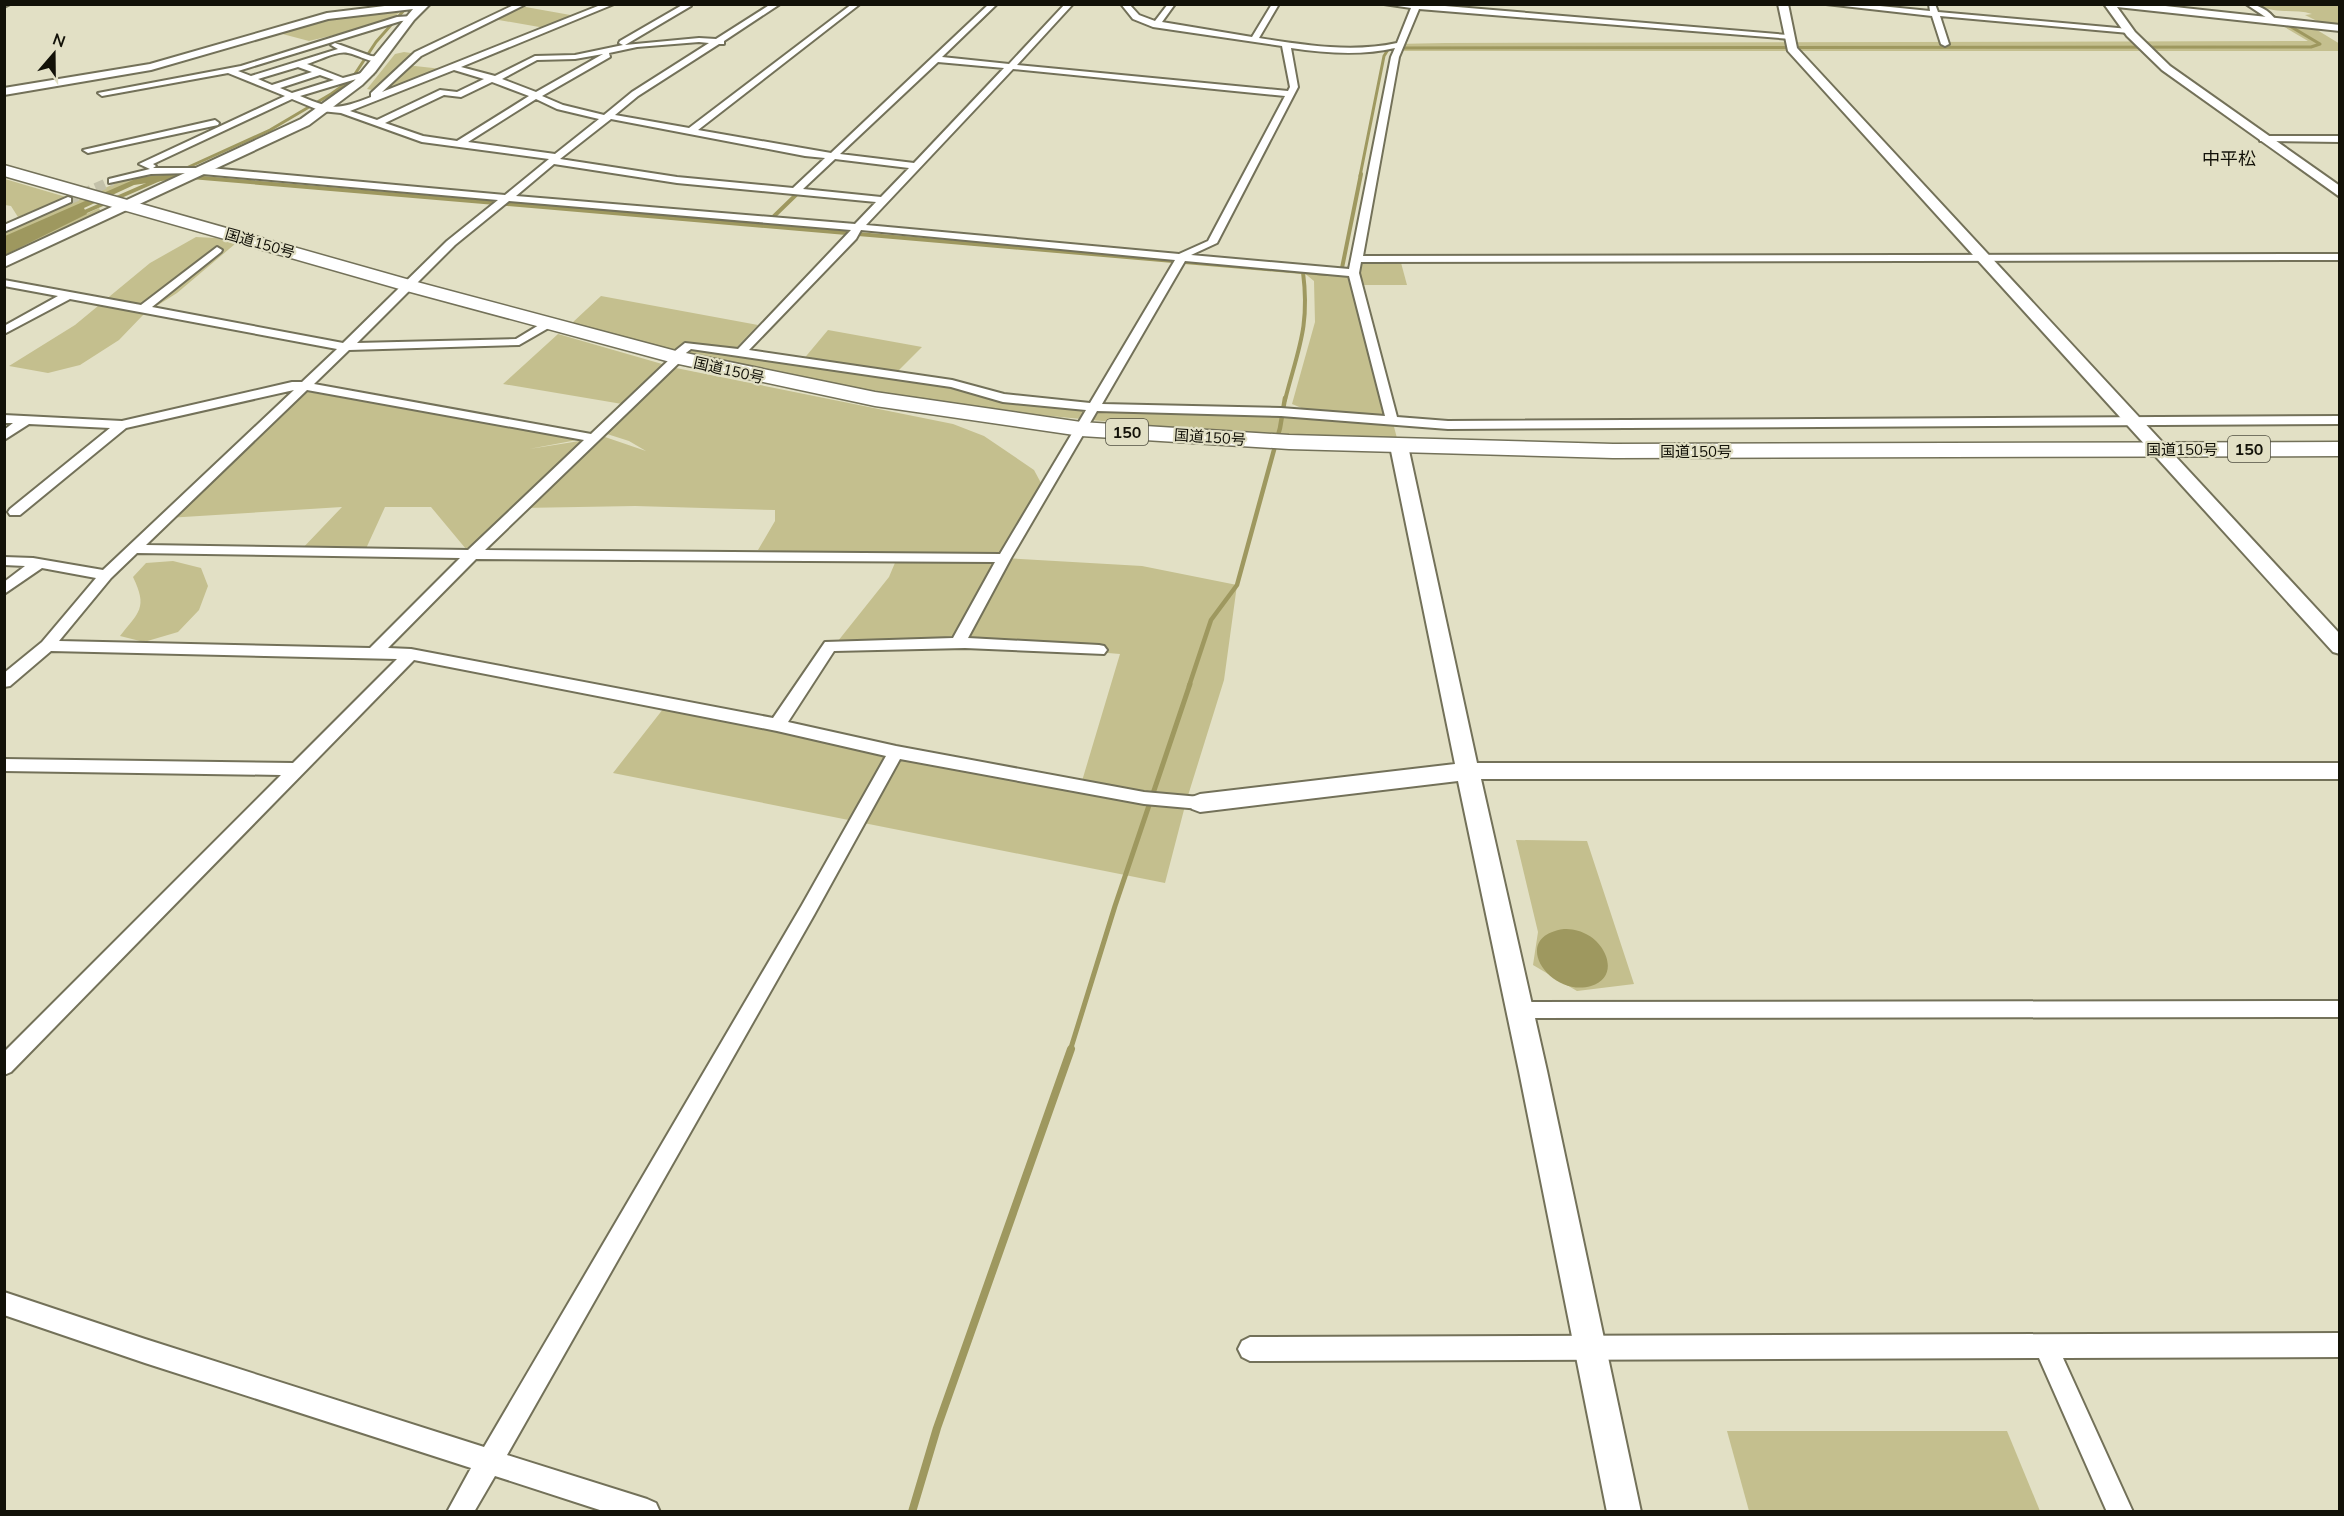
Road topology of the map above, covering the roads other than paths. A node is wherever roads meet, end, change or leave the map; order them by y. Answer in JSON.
{"nodes":[{"id":1,"x":523,"y":4,"type":"edge"},
{"id":2,"x":611,"y":4,"type":"edge"},
{"id":3,"x":777,"y":4,"type":"edge"},
{"id":4,"x":857,"y":4,"type":"edge"},
{"id":5,"x":994,"y":4,"type":"edge"},
{"id":6,"x":1070,"y":4,"type":"edge"},
{"id":7,"x":1124,"y":4,"type":"edge"},
{"id":8,"x":1172,"y":4,"type":"edge"},
{"id":9,"x":1276,"y":4,"type":"edge"},
{"id":10,"x":1387,"y":4,"type":"edge"},
{"id":11,"x":1783,"y":4,"type":"edge"},
{"id":12,"x":1829,"y":4,"type":"edge"},
{"id":13,"x":1932,"y":4,"type":"edge"},
{"id":14,"x":2111,"y":4,"type":"edge"},
{"id":15,"x":2249,"y":4,"type":"edge"},
{"id":16,"x":424,"y":5,"type":"edge"},
{"id":17,"x":687,"y":6,"type":"dead end"},
{"id":18,"x":1417,"y":6,"type":"edge"},
{"id":19,"x":1935,"y":14,"type":"junction"},
{"id":20,"x":410,"y":18,"type":"junction"},
{"id":21,"x":2272,"y":21,"type":"junction"},
{"id":22,"x":1156,"y":25,"type":"junction"},
{"id":23,"x":2340,"y":28,"type":"edge"},
{"id":24,"x":2129,"y":31,"type":"junction"},
{"id":25,"x":1253,"y":41,"type":"junction"},
{"id":26,"x":326,"y":42,"type":"junction"},
{"id":27,"x":721,"y":42,"type":"junction"},
{"id":28,"x":1790,"y":43,"type":"junction"},
{"id":29,"x":1401,"y":44,"type":"junction"},
{"id":30,"x":1945,"y":44,"type":"dead end"},
{"id":31,"x":1286,"y":45,"type":"junction"},
{"id":32,"x":346,"y":49,"type":"junction"},
{"id":33,"x":612,"y":51,"type":"junction"},
{"id":34,"x":278,"y":57,"type":"junction"},
{"id":35,"x":380,"y":58,"type":"junction"},
{"id":36,"x":936,"y":59,"type":"junction"},
{"id":37,"x":299,"y":64,"type":"junction"},
{"id":38,"x":454,"y":67,"type":"junction"},
{"id":39,"x":1011,"y":67,"type":"junction"},
{"id":40,"x":230,"y":71,"type":"junction"},
{"id":41,"x":320,"y":72,"type":"junction"},
{"id":42,"x":370,"y":72,"type":"junction"},
{"id":43,"x":251,"y":79,"type":"junction"},
{"id":44,"x":495,"y":79,"type":"junction"},
{"id":45,"x":341,"y":80,"type":"junction"},
{"id":46,"x":272,"y":88,"type":"junction"},
{"id":47,"x":4,"y":92,"type":"edge"},
{"id":48,"x":102,"y":93,"type":"dead end"},
{"id":49,"x":1290,"y":94,"type":"junction"},
{"id":50,"x":292,"y":96,"type":"junction"},
{"id":51,"x":537,"y":96,"type":"junction"},
{"id":52,"x":373,"y":99,"type":"junction"},
{"id":53,"x":324,"y":109,"type":"junction"},
{"id":54,"x":342,"y":111,"type":"junction"},
{"id":55,"x":608,"y":117,"type":"junction"},
{"id":56,"x":240,"y":119,"type":"junction"},
{"id":57,"x":378,"y":123,"type":"junction"},
{"id":58,"x":690,"y":132,"type":"junction"},
{"id":59,"x":2263,"y":139,"type":"junction"},
{"id":60,"x":2340,"y":139,"type":"edge"},
{"id":61,"x":459,"y":144,"type":"junction"},
{"id":62,"x":88,"y":150,"type":"dead end"},
{"id":63,"x":833,"y":156,"type":"junction"},
{"id":64,"x":556,"y":159,"type":"junction"},
{"id":65,"x":916,"y":166,"type":"junction"},
{"id":66,"x":4,"y":170,"type":"edge"},
{"id":67,"x":203,"y":171,"type":"junction"},
{"id":68,"x":112,"y":181,"type":"tunnel mouth"},
{"id":69,"x":796,"y":190,"type":"junction"},
{"id":70,"x":2340,"y":193,"type":"edge"},
{"id":71,"x":507,"y":198,"type":"junction"},
{"id":72,"x":68,"y":200,"type":"tunnel mouth"},
{"id":73,"x":884,"y":200,"type":"junction"},
{"id":74,"x":125,"y":205,"type":"junction"},
{"id":75,"x":4,"y":229,"type":"edge"},
{"id":76,"x":855,"y":232,"type":"junction"},
{"id":77,"x":217,"y":250,"type":"dead end"},
{"id":78,"x":1983,"y":257,"type":"junction"},
{"id":79,"x":2340,"y":257,"type":"edge"},
{"id":80,"x":1355,"y":259,"type":"junction"},
{"id":81,"x":1182,"y":260,"type":"junction"},
{"id":82,"x":4,"y":263,"type":"edge"},
{"id":83,"x":1349,"y":272,"type":"junction"},
{"id":84,"x":5,"y":283,"type":"edge"},
{"id":85,"x":410,"y":286,"type":"junction"},
{"id":86,"x":68,"y":295,"type":"junction"},
{"id":87,"x":143,"y":309,"type":"junction"},
{"id":88,"x":548,"y":324,"type":"junction"},
{"id":89,"x":4,"y":332,"type":"edge"},
{"id":90,"x":346,"y":347,"type":"junction"},
{"id":91,"x":742,"y":351,"type":"junction"},
{"id":92,"x":676,"y":358,"type":"junction"},
{"id":93,"x":303,"y":386,"type":"junction"},
{"id":94,"x":1094,"y":407,"type":"junction"},
{"id":95,"x":4,"y":419,"type":"edge"},
{"id":96,"x":1392,"y":419,"type":"junction"},
{"id":97,"x":26,"y":420,"type":"junction"},
{"id":98,"x":2340,"y":420,"type":"edge"},
{"id":99,"x":2133,"y":421,"type":"junction"},
{"id":100,"x":122,"y":425,"type":"junction"},
{"id":101,"x":1081,"y":429,"type":"junction"},
{"id":102,"x":4,"y":435,"type":"edge"},
{"id":103,"x":593,"y":438,"type":"junction"},
{"id":104,"x":1399,"y":446,"type":"junction"},
{"id":105,"x":2159,"y":449,"type":"junction"},
{"id":106,"x":2340,"y":449,"type":"edge"},
{"id":107,"x":15,"y":512,"type":"dead end"},
{"id":108,"x":135,"y":549,"type":"junction"},
{"id":109,"x":471,"y":555,"type":"junction"},
{"id":110,"x":1004,"y":558,"type":"junction"},
{"id":111,"x":4,"y":561,"type":"edge"},
{"id":112,"x":39,"y":562,"type":"junction"},
{"id":113,"x":106,"y":575,"type":"junction"},
{"id":114,"x":4,"y":589,"type":"edge"},
{"id":115,"x":959,"y":641,"type":"junction"},
{"id":116,"x":47,"y":646,"type":"junction"},
{"id":117,"x":2340,"y":646,"type":"edge"},
{"id":118,"x":1099,"y":650,"type":"dead end"},
{"id":119,"x":376,"y":651,"type":"junction"},
{"id":120,"x":411,"y":654,"type":"junction"},
{"id":121,"x":4,"y":682,"type":"edge"},
{"id":122,"x":777,"y":726,"type":"junction"},
{"id":123,"x":896,"y":752,"type":"junction"},
{"id":124,"x":4,"y":765,"type":"edge"},
{"id":125,"x":295,"y":769,"type":"junction"},
{"id":126,"x":1469,"y":771,"type":"junction"},
{"id":127,"x":2340,"y":771,"type":"edge"},
{"id":128,"x":1200,"y":803,"type":"joint"},
{"id":129,"x":2340,"y":1009,"type":"edge"},
{"id":130,"x":1521,"y":1010,"type":"junction"},
{"id":131,"x":4,"y":1066,"type":"edge"},
{"id":132,"x":4,"y":1303,"type":"edge"},
{"id":133,"x":2340,"y":1345,"type":"edge"},
{"id":134,"x":2046,"y":1346,"type":"junction"},
{"id":135,"x":1587,"y":1347,"type":"junction"},
{"id":136,"x":1250,"y":1349,"type":"dead end"},
{"id":137,"x":489,"y":1461,"type":"junction"},
{"id":138,"x":460,"y":1512,"type":"edge"},
{"id":139,"x":647,"y":1512,"type":"edge"},
{"id":140,"x":1624,"y":1512,"type":"edge"},
{"id":141,"x":2120,"y":1512,"type":"edge"}],
"edges":[{"from":1,"to":52,"type":"street"},
{"from":2,"to":38,"type":"street"},
{"from":3,"to":27,"type":"street"},
{"from":4,"to":58,"type":"street"},
{"from":5,"to":36,"type":"street"},
{"from":6,"to":39,"type":"street"},
{"from":7,"to":22,"type":"street"},
{"from":8,"to":22,"type":"street"},
{"from":9,"to":25,"type":"street"},
{"from":10,"to":18,"type":"street"},
{"from":11,"to":28,"type":"street"},
{"from":12,"to":19,"type":"street"},
{"from":13,"to":19,"type":"street"},
{"from":14,"to":21,"type":"street"},
{"from":14,"to":24,"type":"street"},
{"from":15,"to":21,"type":"street"},
{"from":16,"to":20,"type":"street"},
{"from":16,"to":47,"type":"street"},
{"from":17,"to":33,"type":"street"},
{"from":18,"to":28,"type":"street"},
{"from":18,"to":29,"type":"street"},
{"from":19,"to":24,"type":"street"},
{"from":19,"to":30,"type":"street"},
{"from":20,"to":26,"type":"street"},
{"from":20,"to":35,"type":"street"},
{"from":21,"to":23,"type":"street"},
{"from":22,"to":25,"type":"street"},
{"from":24,"to":59,"type":"street"},
{"from":25,"to":31,"type":"street"},
{"from":26,"to":32,"type":"street"},
{"from":26,"to":34,"type":"street"},
{"from":27,"to":33,"type":"street"},
{"from":27,"to":55,"type":"street"},
{"from":28,"to":78,"type":"street"},
{"from":29,"to":31,"type":"street"},
{"from":29,"to":80,"type":"street"},
{"from":31,"to":49,"type":"street"},
{"from":32,"to":35,"type":"street"},
{"from":32,"to":37,"type":"street"},
{"from":33,"to":44,"type":"street"},
{"from":33,"to":51,"type":"street"},
{"from":34,"to":37,"type":"street"},
{"from":34,"to":40,"type":"street"},
{"from":35,"to":42,"type":"street"},
{"from":36,"to":39,"type":"street"},
{"from":36,"to":63,"type":"street"},
{"from":37,"to":41,"type":"street"},
{"from":37,"to":43,"type":"street"},
{"from":38,"to":44,"type":"street"},
{"from":38,"to":52,"type":"street"},
{"from":39,"to":49,"type":"street"},
{"from":39,"to":65,"type":"street"},
{"from":40,"to":43,"type":"street"},
{"from":40,"to":48,"type":"street"},
{"from":41,"to":45,"type":"street"},
{"from":41,"to":46,"type":"street"},
{"from":42,"to":45,"type":"street"},
{"from":42,"to":53,"type":"street"},
{"from":43,"to":46,"type":"street"},
{"from":44,"to":51,"type":"street"},
{"from":44,"to":57,"type":"street"},
{"from":45,"to":50,"type":"street"},
{"from":46,"to":50,"type":"street"},
{"from":49,"to":81,"type":"street"},
{"from":50,"to":53,"type":"street"},
{"from":50,"to":56,"type":"street"},
{"from":51,"to":55,"type":"street"},
{"from":51,"to":61,"type":"street"},
{"from":52,"to":54,"type":"street"},
{"from":53,"to":54,"type":"street"},
{"from":53,"to":67,"type":"street"},
{"from":54,"to":57,"type":"street"},
{"from":55,"to":58,"type":"street"},
{"from":55,"to":64,"type":"street"},
{"from":56,"to":62,"type":"street"},
{"from":56,"to":67,"type":"street"},
{"from":57,"to":61,"type":"street"},
{"from":58,"to":63,"type":"street"},
{"from":59,"to":60,"type":"street"},
{"from":59,"to":70,"type":"street"},
{"from":61,"to":64,"type":"street"},
{"from":63,"to":65,"type":"street"},
{"from":63,"to":69,"type":"street"},
{"from":64,"to":69,"type":"street"},
{"from":64,"to":71,"type":"street"},
{"from":65,"to":73,"type":"street"},
{"from":66,"to":74,"type":"highway","name":"国道150号","number":"150"},
{"from":67,"to":68,"type":"street"},
{"from":67,"to":71,"type":"street"},
{"from":67,"to":74,"type":"street"},
{"from":69,"to":73,"type":"street"},
{"from":71,"to":76,"type":"street"},
{"from":71,"to":85,"type":"street"},
{"from":72,"to":75,"type":"street"},
{"from":73,"to":76,"type":"street"},
{"from":74,"to":82,"type":"street"},
{"from":74,"to":85,"type":"highway","name":"国道150号","number":"150"},
{"from":76,"to":81,"type":"street"},
{"from":76,"to":91,"type":"street"},
{"from":77,"to":87,"type":"street"},
{"from":78,"to":79,"type":"street"},
{"from":78,"to":80,"type":"street"},
{"from":78,"to":99,"type":"street"},
{"from":80,"to":83,"type":"street"},
{"from":81,"to":83,"type":"street"},
{"from":81,"to":94,"type":"street"},
{"from":83,"to":96,"type":"street"},
{"from":84,"to":86,"type":"street"},
{"from":85,"to":88,"type":"highway","name":"国道150号","number":"150"},
{"from":85,"to":90,"type":"street"},
{"from":86,"to":87,"type":"street"},
{"from":86,"to":89,"type":"street"},
{"from":87,"to":90,"type":"street"},
{"from":88,"to":90,"type":"street"},
{"from":88,"to":92,"type":"highway","name":"国道150号","number":"150"},
{"from":90,"to":93,"type":"street"},
{"from":91,"to":92,"type":"street"},
{"from":91,"to":94,"type":"street"},
{"from":92,"to":101,"type":"highway","name":"国道150号","number":"150"},
{"from":92,"to":103,"type":"street"},
{"from":93,"to":100,"type":"street"},
{"from":93,"to":103,"type":"street"},
{"from":93,"to":108,"type":"street"},
{"from":94,"to":96,"type":"street"},
{"from":94,"to":101,"type":"street"},
{"from":95,"to":97,"type":"street"},
{"from":96,"to":99,"type":"street"},
{"from":97,"to":100,"type":"street"},
{"from":97,"to":102,"type":"street"},
{"from":98,"to":99,"type":"street"},
{"from":99,"to":105,"type":"street"},
{"from":100,"to":107,"type":"street"},
{"from":101,"to":104,"type":"highway","name":"国道150号","number":"150"},
{"from":101,"to":110,"type":"street"},
{"from":103,"to":109,"type":"street"},
{"from":104,"to":105,"type":"highway","name":"国道150号","number":"150"},
{"from":104,"to":126,"type":"street"},
{"from":105,"to":106,"type":"highway","name":"国道150号","number":"150"},
{"from":105,"to":117,"type":"street"},
{"from":108,"to":109,"type":"street"},
{"from":108,"to":113,"type":"street"},
{"from":109,"to":110,"type":"street"},
{"from":109,"to":119,"type":"street"},
{"from":110,"to":115,"type":"street"},
{"from":111,"to":112,"type":"street"},
{"from":112,"to":113,"type":"street"},
{"from":112,"to":114,"type":"street"},
{"from":113,"to":116,"type":"street"},
{"from":115,"to":118,"type":"street"},
{"from":115,"to":122,"type":"street"},
{"from":116,"to":119,"type":"street"},
{"from":116,"to":121,"type":"street"},
{"from":119,"to":120,"type":"street"},
{"from":120,"to":122,"type":"street"},
{"from":120,"to":125,"type":"street"},
{"from":122,"to":123,"type":"street"},
{"from":123,"to":128,"type":"street"},
{"from":123,"to":137,"type":"street"},
{"from":124,"to":125,"type":"street"},
{"from":125,"to":131,"type":"street"},
{"from":126,"to":127,"type":"street"},
{"from":126,"to":128,"type":"street"},
{"from":126,"to":130,"type":"street"},
{"from":129,"to":130,"type":"street"},
{"from":130,"to":135,"type":"street"},
{"from":132,"to":137,"type":"street"},
{"from":133,"to":134,"type":"street"},
{"from":134,"to":135,"type":"street"},
{"from":134,"to":141,"type":"street"},
{"from":135,"to":136,"type":"street"},
{"from":135,"to":140,"type":"street"},
{"from":137,"to":138,"type":"street"},
{"from":137,"to":139,"type":"street"}]}
